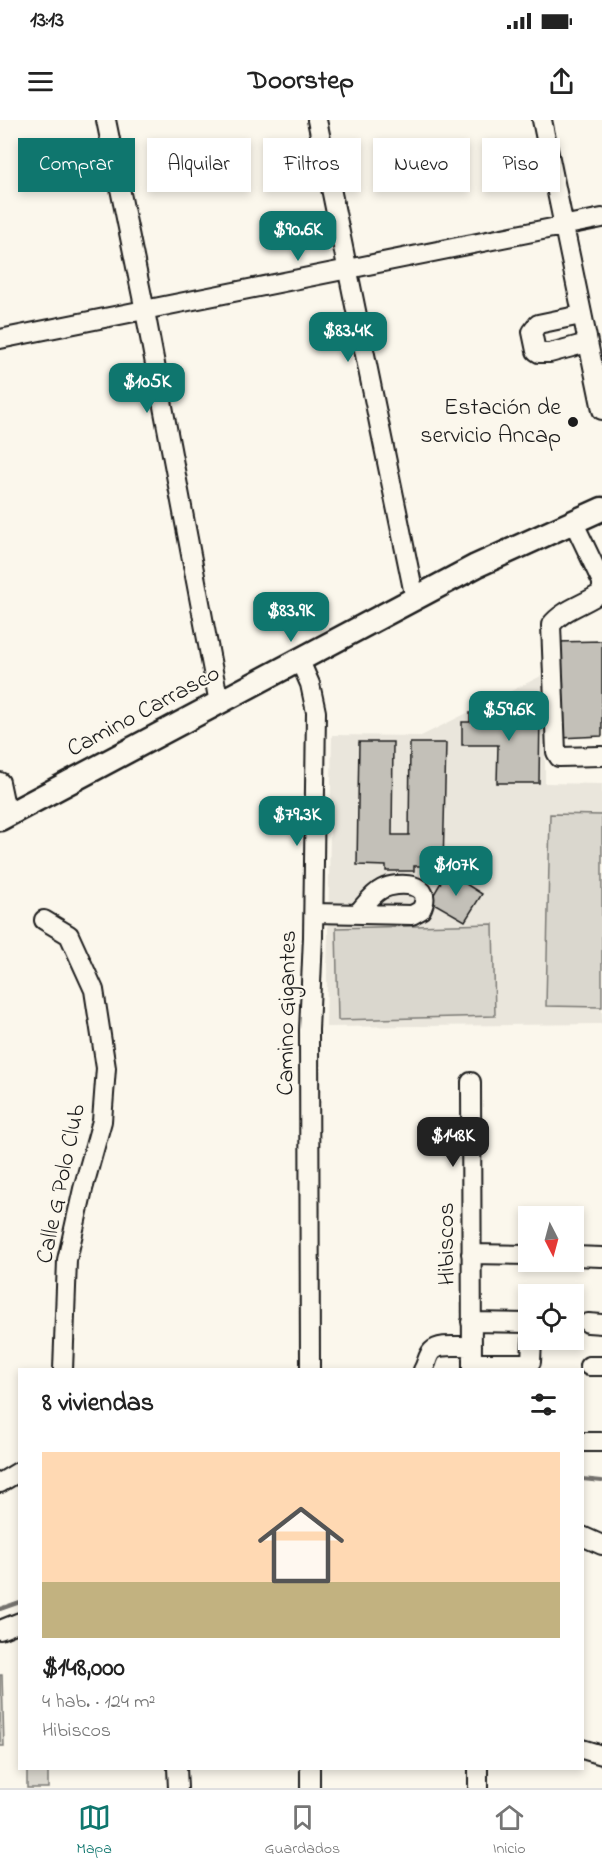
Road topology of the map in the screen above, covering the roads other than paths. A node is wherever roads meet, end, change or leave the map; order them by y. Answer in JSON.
{"nodes":[{"id":1,"x":106,"y":120,"type":"edge"},
{"id":2,"x":317,"y":120,"type":"edge"},
{"id":3,"x":542,"y":120,"type":"edge"},
{"id":4,"x":602,"y":218,"type":"edge"},
{"id":5,"x":563,"y":226,"type":"junction"},
{"id":6,"x":346,"y":270,"type":"junction"},
{"id":7,"x":145,"y":311,"type":"junction"},
{"id":8,"x":581,"y":315,"type":"junction"},
{"id":9,"x":0,"y":339,"type":"edge"},
{"id":10,"x":587,"y":343,"type":"junction"},
{"id":11,"x":602,"y":411,"type":"edge"},
{"id":12,"x":602,"y":508,"type":"edge"},
{"id":13,"x":573,"y":521,"type":"junction"},
{"id":14,"x":602,"y":582,"type":"edge"},
{"id":15,"x":415,"y":599,"type":"junction"},
{"id":16,"x":300,"y":661,"type":"junction"},
{"id":17,"x":219,"y":703,"type":"junction"},
{"id":18,"x":602,"y":756,"type":"edge"},
{"id":19,"x":0,"y":782,"type":"edge"},
{"id":20,"x":3,"y":817,"type":"edge"},
{"id":21,"x":314,"y":913,"type":"junction"},
{"id":22,"x":358,"y":913,"type":"dead end"},
{"id":23,"x":44,"y":920,"type":"dead end"},
{"id":24,"x":471,"y":1082,"type":"dead end"},
{"id":25,"x":471,"y":1254,"type":"junction"},
{"id":26,"x":518,"y":1255,"type":"edge"},
{"id":27,"x":584,"y":1256,"type":"edge"},
{"id":28,"x":602,"y":1257,"type":"edge"},
{"id":29,"x":471,"y":1322,"type":"junction"},
{"id":30,"x":518,"y":1323,"type":"edge"},
{"id":31,"x":532,"y":1350,"type":"edge"},
{"id":32,"x":472,"y":1360,"type":"edge"},
{"id":33,"x":63,"y":1368,"type":"edge"},
{"id":34,"x":310,"y":1368,"type":"edge"},
{"id":35,"x":424,"y":1368,"type":"edge"},
{"id":36,"x":584,"y":1442,"type":"edge"},
{"id":37,"x":602,"y":1442,"type":"edge"},
{"id":38,"x":18,"y":1472,"type":"edge"},
{"id":39,"x":0,"y":1483,"type":"edge"},
{"id":40,"x":584,"y":1537,"type":"edge"},
{"id":41,"x":602,"y":1545,"type":"edge"},
{"id":42,"x":18,"y":1623,"type":"edge"},
{"id":43,"x":0,"y":1630,"type":"edge"},
{"id":44,"x":584,"y":1750,"type":"edge"},
{"id":45,"x":602,"y":1755,"type":"edge"},
{"id":46,"x":177,"y":1770,"type":"edge"},
{"id":47,"x":310,"y":1770,"type":"edge"},
{"id":48,"x":478,"y":1770,"type":"edge"},
{"id":49,"x":178,"y":1788,"type":"edge"},
{"id":50,"x":310,"y":1788,"type":"edge"},
{"id":51,"x":478,"y":1788,"type":"edge"}],
"edges":[{"from":1,"to":7,"type":"street"},
{"from":2,"to":6,"type":"street"},
{"from":3,"to":5,"type":"street"},
{"from":4,"to":5,"type":"street"},
{"from":5,"to":6,"type":"street"},
{"from":5,"to":8,"type":"street"},
{"from":6,"to":7,"type":"street"},
{"from":6,"to":15,"type":"street"},
{"from":7,"to":9,"type":"street"},
{"from":7,"to":17,"type":"street"},
{"from":8,"to":10,"type":"street"},
{"from":8,"to":10,"type":"street"},
{"from":10,"to":11,"type":"street"},
{"from":12,"to":13,"type":"main road","name":"Camino Carrasco"},
{"from":13,"to":14,"type":"street"},
{"from":13,"to":15,"type":"main road","name":"Camino Carrasco"},
{"from":14,"to":18,"type":"street"},
{"from":15,"to":16,"type":"main road","name":"Camino Carrasco"},
{"from":16,"to":17,"type":"main road","name":"Camino Carrasco"},
{"from":16,"to":21,"type":"street","name":"Camino Gigantes"},
{"from":17,"to":20,"type":"main road","name":"Camino Carrasco"},
{"from":19,"to":20,"type":"street"},
{"from":21,"to":22,"type":"street"},
{"from":21,"to":34,"type":"street","name":"Camino Gigantes"},
{"from":23,"to":33,"type":"street","name":"Calle G Polo Club"},
{"from":24,"to":25,"type":"street","name":"Hibiscos"},
{"from":25,"to":26,"type":"street"},
{"from":25,"to":29,"type":"street","name":"Hibiscos"},
{"from":27,"to":28,"type":"street"},
{"from":29,"to":30,"type":"street"},
{"from":29,"to":32,"type":"street","name":"Hibiscos"},
{"from":31,"to":32,"type":"street"},
{"from":32,"to":35,"type":"street"},
{"from":36,"to":37,"type":"street"},
{"from":38,"to":39,"type":"street"},
{"from":40,"to":41,"type":"street"},
{"from":42,"to":43,"type":"street"},
{"from":44,"to":45,"type":"street"},
{"from":46,"to":49,"type":"street"},
{"from":47,"to":50,"type":"street"},
{"from":48,"to":51,"type":"street"}]}
